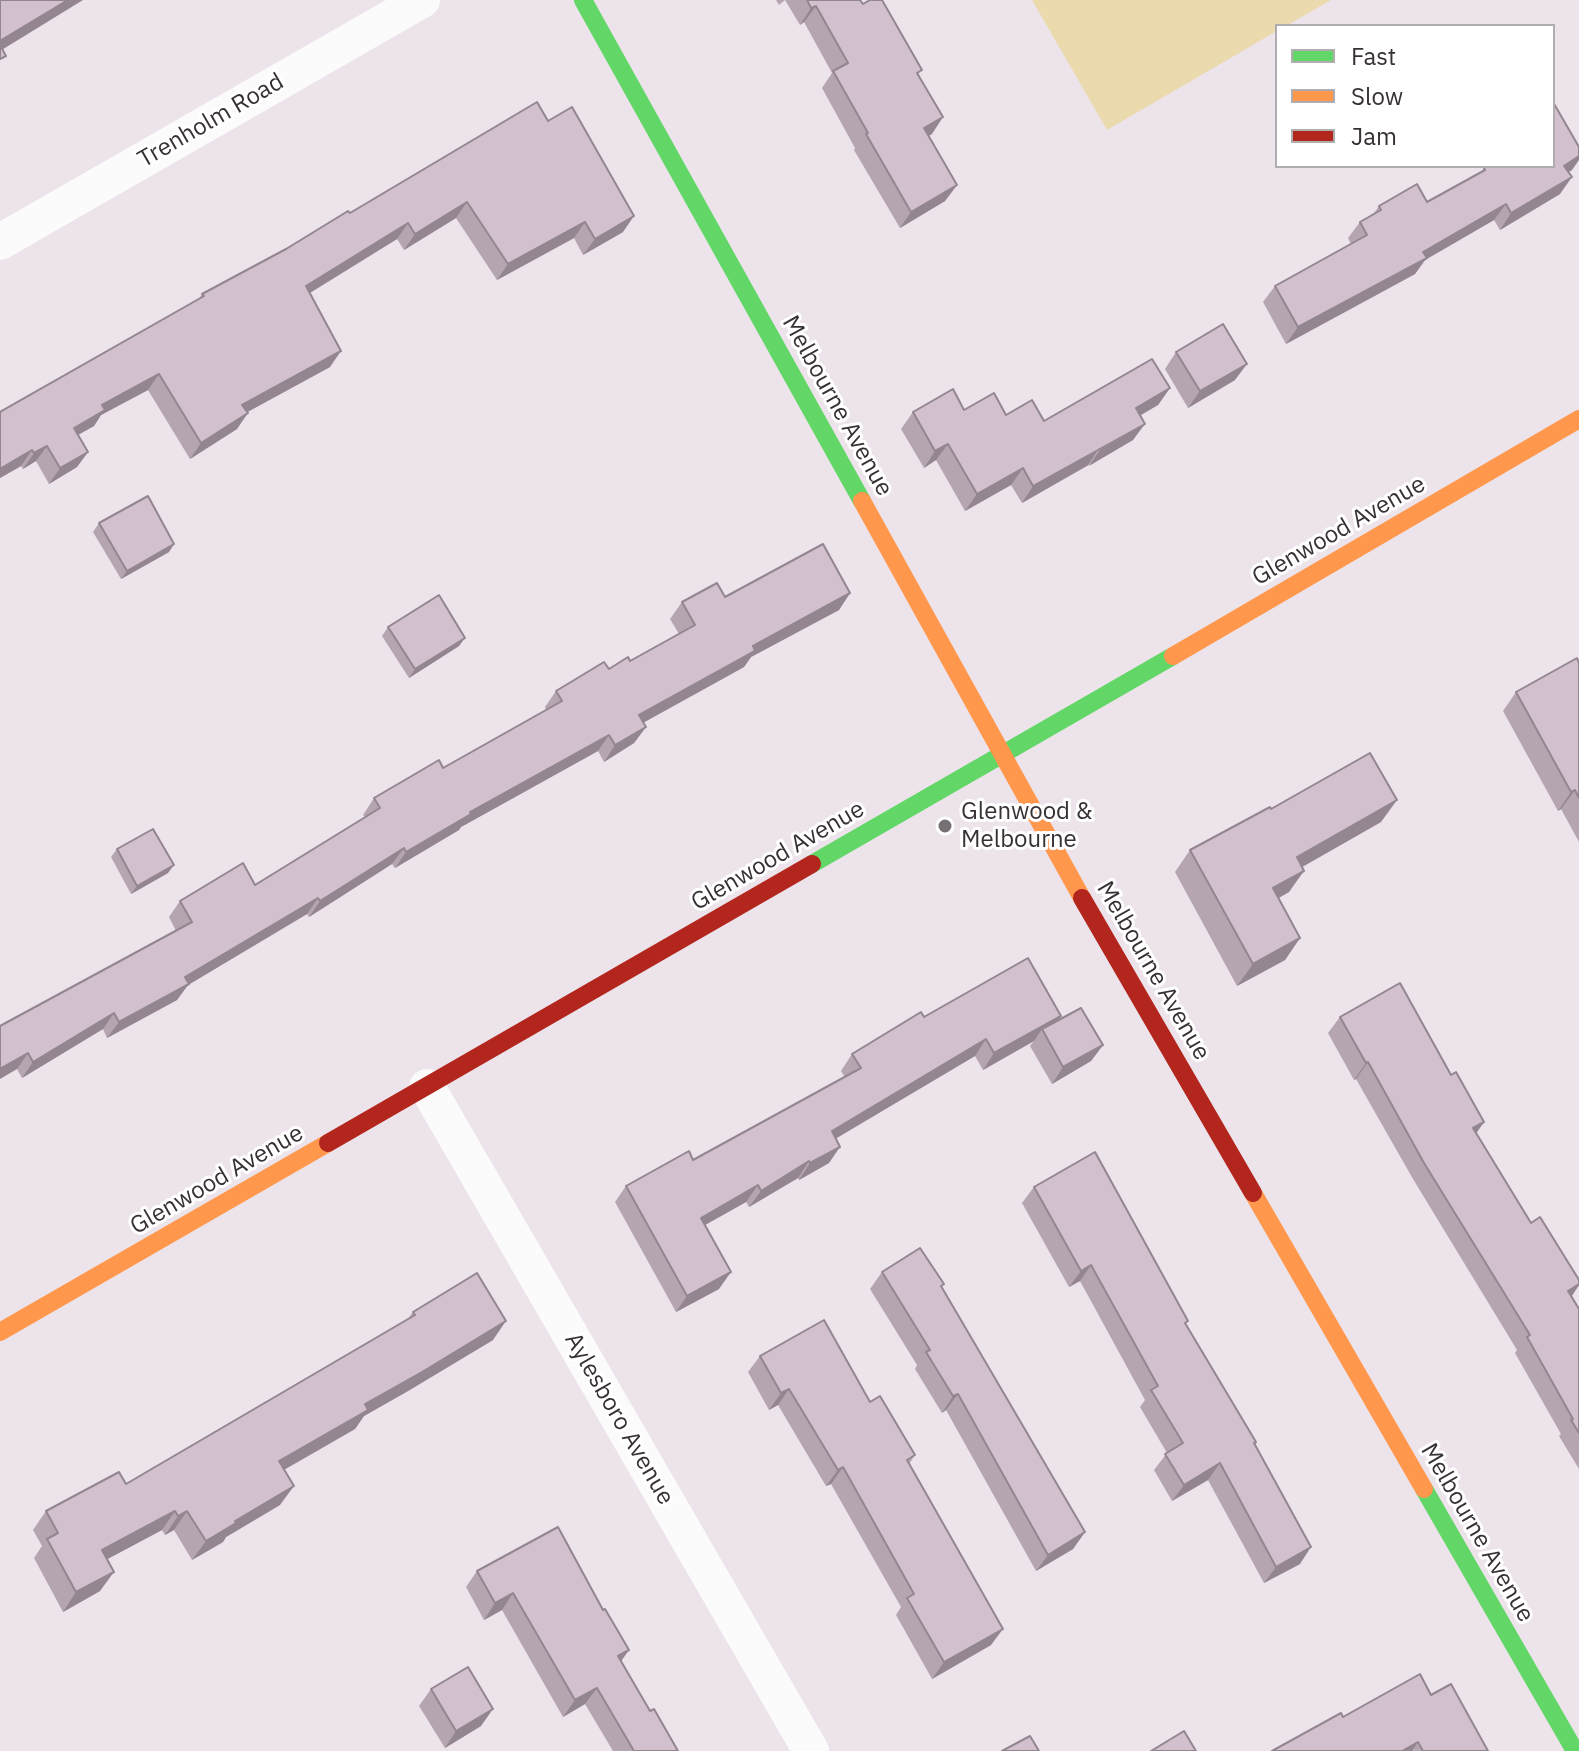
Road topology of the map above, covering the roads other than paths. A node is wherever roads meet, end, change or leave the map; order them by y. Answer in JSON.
{"nodes":[{"id":1,"x":422,"y":0,"type":"edge"},
{"id":2,"x":583,"y":0,"type":"edge"},
{"id":3,"x":0,"y":242,"type":"edge"},
{"id":4,"x":1574,"y":431,"type":"edge"},
{"id":5,"x":1003,"y":753,"type":"junction"},
{"id":6,"x":427,"y":1087,"type":"junction"},
{"id":7,"x":0,"y":1332,"type":"edge"},
{"id":8,"x":811,"y":1751,"type":"edge"},
{"id":9,"x":1575,"y":1751,"type":"edge"}],
"edges":[{"from":1,"to":3,"type":"street","name":"Trenholm Road"},
{"from":2,"to":5,"type":"street","name":"Melbourne Avenue"},
{"from":4,"to":5,"type":"street","name":"Glenwood Avenue"},
{"from":5,"to":6,"type":"street","name":"Glenwood Avenue"},
{"from":5,"to":9,"type":"street","name":"Melbourne Avenue"},
{"from":6,"to":7,"type":"street","name":"Glenwood Avenue"},
{"from":6,"to":8,"type":"street","name":"Aylesboro Avenue"}]}
